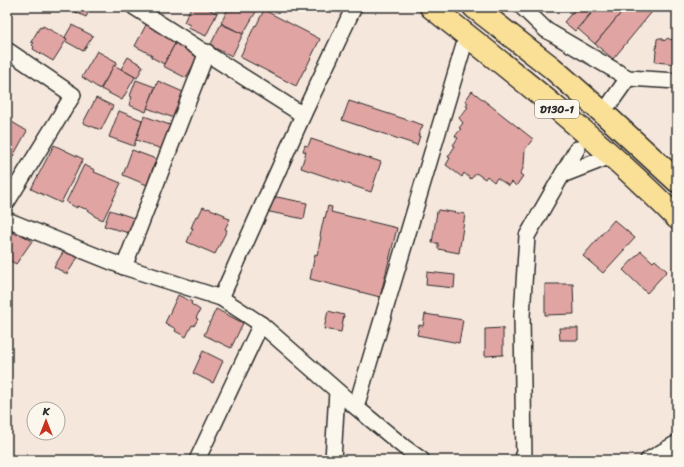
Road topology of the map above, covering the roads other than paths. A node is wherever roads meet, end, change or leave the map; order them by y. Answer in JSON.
{"nodes":[{"id":1,"x":134,"y":7,"type":"edge"},
{"id":2,"x":354,"y":7,"type":"edge"},
{"id":3,"x":431,"y":7,"type":"edge"},
{"id":4,"x":474,"y":7,"type":"edge"},
{"id":5,"x":522,"y":7,"type":"edge"},
{"id":6,"x":467,"y":35,"type":"junction"},
{"id":7,"x":7,"y":50,"type":"edge"},
{"id":8,"x":206,"y":52,"type":"junction"},
{"id":9,"x":628,"y":78,"type":"junction"},
{"id":10,"x":677,"y":81,"type":"edge"},
{"id":11,"x":611,"y":102,"type":"dead end"},
{"id":12,"x":302,"y":116,"type":"junction"},
{"id":13,"x":577,"y":149,"type":"dead end"},
{"id":14,"x":611,"y":156,"type":"junction"},
{"id":15,"x":562,"y":175,"type":"junction"},
{"id":16,"x":677,"y":181,"type":"edge"},
{"id":17,"x":7,"y":202,"type":"edge"},
{"id":18,"x":677,"y":218,"type":"edge"},
{"id":19,"x":7,"y":220,"type":"edge"},
{"id":20,"x":124,"y":266,"type":"junction"},
{"id":21,"x":221,"y":298,"type":"junction"},
{"id":22,"x":261,"y":324,"type":"junction"},
{"id":23,"x":337,"y":391,"type":"junction"},
{"id":24,"x":356,"y":407,"type":"junction"},
{"id":25,"x":677,"y":443,"type":"edge"},
{"id":26,"x":197,"y":460,"type":"edge"},
{"id":27,"x":333,"y":460,"type":"edge"},
{"id":28,"x":422,"y":460,"type":"edge"},
{"id":29,"x":524,"y":460,"type":"edge"},
{"id":30,"x":648,"y":460,"type":"edge"}],
"edges":[{"from":1,"to":8,"type":"street"},
{"from":2,"to":12,"type":"street"},
{"from":3,"to":6,"type":"highway","number":"D130-1"},
{"from":4,"to":16,"type":"highway","number":"D130-1"},
{"from":5,"to":9,"type":"street"},
{"from":6,"to":14,"type":"highway","number":"D130-1"},
{"from":6,"to":24,"type":"street"},
{"from":7,"to":17,"type":"street"},
{"from":8,"to":12,"type":"street"},
{"from":8,"to":20,"type":"street"},
{"from":9,"to":10,"type":"street"},
{"from":9,"to":11,"type":"street"},
{"from":12,"to":21,"type":"street"},
{"from":13,"to":15,"type":"street"},
{"from":14,"to":15,"type":"street"},
{"from":14,"to":18,"type":"highway","number":"D130-1"},
{"from":15,"to":29,"type":"street"},
{"from":19,"to":20,"type":"street"},
{"from":20,"to":21,"type":"street"},
{"from":21,"to":22,"type":"street"},
{"from":22,"to":23,"type":"street"},
{"from":22,"to":26,"type":"street"},
{"from":23,"to":24,"type":"street"},
{"from":23,"to":27,"type":"street"},
{"from":24,"to":28,"type":"street"},
{"from":25,"to":30,"type":"street"}]}
